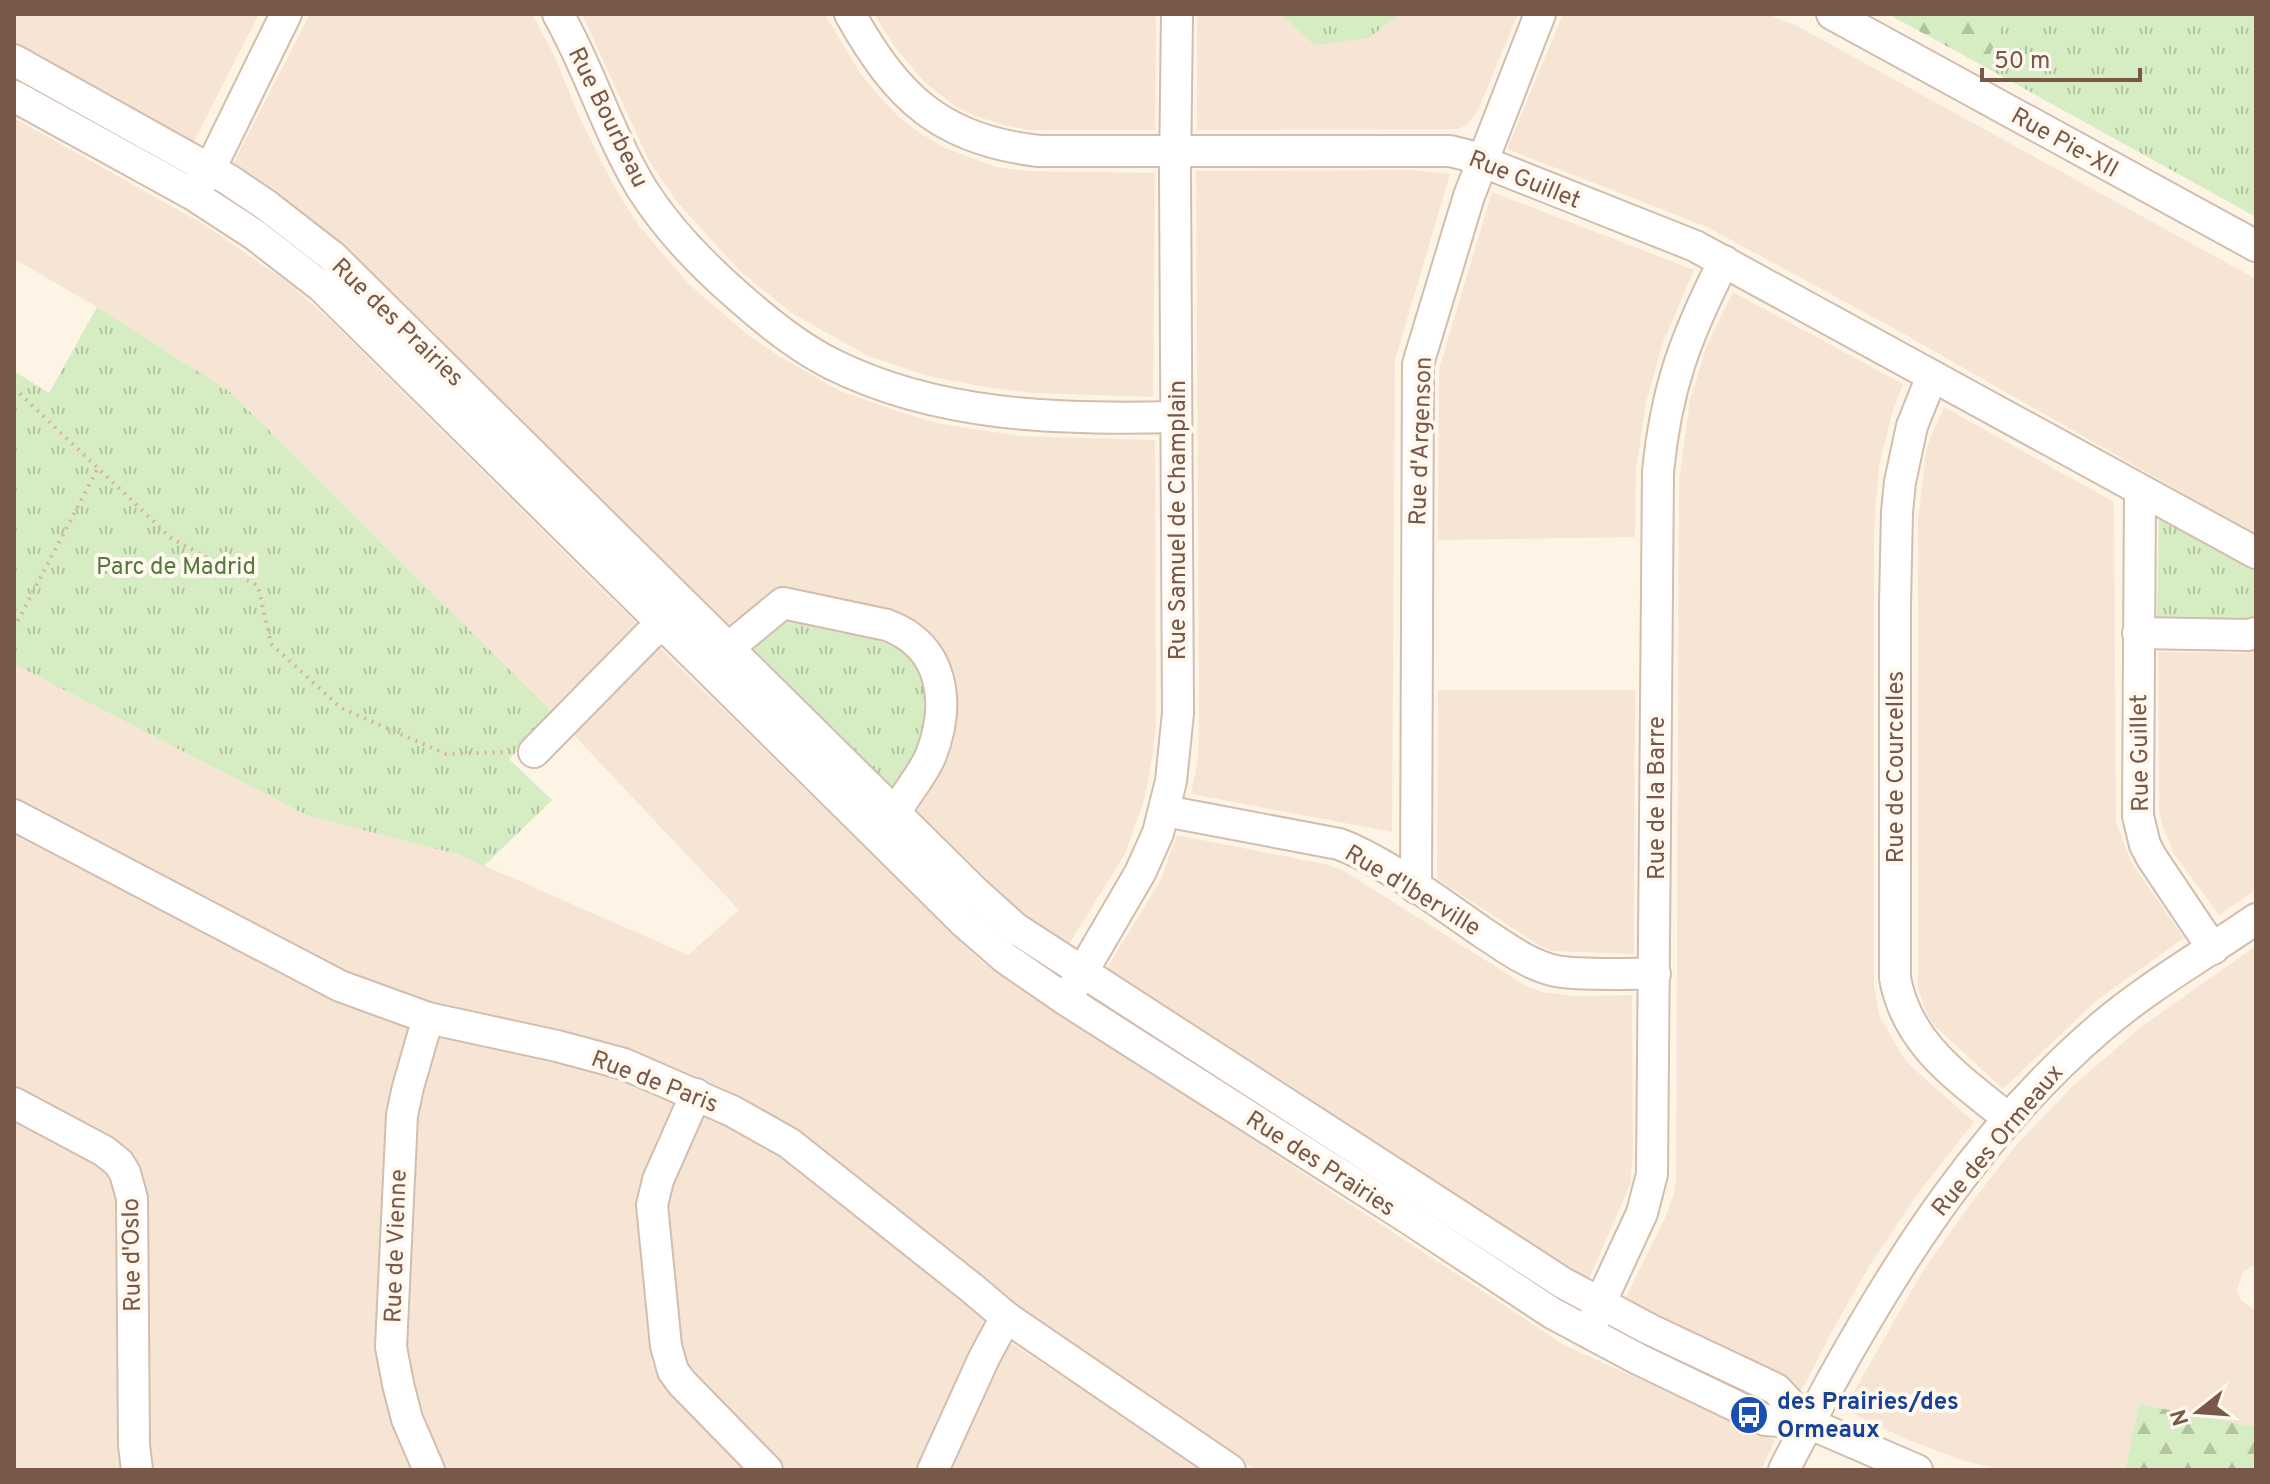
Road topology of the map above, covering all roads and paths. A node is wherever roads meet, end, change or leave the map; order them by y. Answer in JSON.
{"nodes":[{"id":1,"x":286,"y":14,"type":"edge"},
{"id":2,"x":558,"y":14,"type":"edge"},
{"id":3,"x":850,"y":14,"type":"edge"},
{"id":4,"x":1177,"y":14,"type":"edge"},
{"id":5,"x":1540,"y":14,"type":"edge"},
{"id":6,"x":1832,"y":14,"type":"edge"},
{"id":7,"x":14,"y":60,"type":"edge"},
{"id":8,"x":14,"y":96,"type":"edge"},
{"id":9,"x":1176,"y":151,"type":"junction"},
{"id":10,"x":1482,"y":161,"type":"junction"},
{"id":11,"x":210,"y":169,"type":"junction"},
{"id":12,"x":192,"y":194,"type":"junction"},
{"id":13,"x":2256,"y":246,"type":"edge"},
{"id":14,"x":1724,"y":261,"type":"junction"},
{"id":15,"x":1932,"y":376,"type":"junction"},
{"id":16,"x":14,"y":388,"type":"edge"},
{"id":17,"x":1176,"y":417,"type":"junction"},
{"id":18,"x":98,"y":468,"type":"junction"},
{"id":19,"x":2140,"y":490,"type":"junction"},
{"id":20,"x":2256,"y":553,"type":"edge"},
{"id":21,"x":674,"y":615,"type":"junction"},
{"id":22,"x":14,"y":628,"type":"edge"},
{"id":23,"x":2138,"y":633,"type":"junction"},
{"id":24,"x":2256,"y":633,"type":"edge"},
{"id":25,"x":720,"y":660,"type":"junction"},
{"id":26,"x":534,"y":752,"type":"joint"},
{"id":27,"x":1165,"y":811,"type":"junction"},
{"id":28,"x":14,"y":815,"type":"edge"},
{"id":29,"x":887,"y":823,"type":"junction"},
{"id":30,"x":1416,"y":888,"type":"junction"},
{"id":31,"x":2256,"y":919,"type":"edge"},
{"id":32,"x":2213,"y":949,"type":"junction"},
{"id":33,"x":1084,"y":972,"type":"junction"},
{"id":34,"x":1655,"y":974,"type":"junction"},
{"id":35,"x":1066,"y":1000,"type":"junction"},
{"id":36,"x":428,"y":1018,"type":"junction"},
{"id":37,"x":696,"y":1094,"type":"junction"},
{"id":38,"x":14,"y":1103,"type":"edge"},
{"id":39,"x":2009,"y":1119,"type":"junction"},
{"id":40,"x":1603,"y":1304,"type":"junction"},
{"id":41,"x":1006,"y":1317,"type":"junction"},
{"id":42,"x":1586,"y":1332,"type":"junction"},
{"id":43,"x":1808,"y":1423,"type":"junction"},
{"id":44,"x":1221,"y":1468,"type":"edge"},
{"id":45,"x":137,"y":1470,"type":"edge"},
{"id":46,"x":429,"y":1470,"type":"edge"},
{"id":47,"x":767,"y":1470,"type":"edge"},
{"id":48,"x":933,"y":1470,"type":"edge"},
{"id":49,"x":1784,"y":1470,"type":"edge"},
{"id":50,"x":1917,"y":1470,"type":"edge"}],
"edges":[{"from":1,"to":11,"type":"street"},
{"from":2,"to":17,"type":"street","name":"Rue Bourbeau"},
{"from":3,"to":9,"type":"street","name":"Rue Guillet"},
{"from":4,"to":9,"type":"street","name":"Rue Samuel de Champlain"},
{"from":5,"to":10,"type":"street","name":"Rue d'Argenson"},
{"from":6,"to":13,"type":"street","name":"Rue Pie-XII"},
{"from":7,"to":11,"type":"street","name":"Rue des Prairies"},
{"from":8,"to":12,"type":"street","name":"Rue des Prairies"},
{"from":9,"to":10,"type":"street","name":"Rue Guillet"},
{"from":9,"to":17,"type":"street","name":"Rue Samuel de Champlain"},
{"from":10,"to":14,"type":"street","name":"Rue Guillet"},
{"from":10,"to":30,"type":"street","name":"Rue d'Argenson"},
{"from":11,"to":12,"type":"street"},
{"from":11,"to":21,"type":"street","name":"Rue des Prairies"},
{"from":12,"to":21,"type":"street","name":"Rue des Prairies"},
{"from":14,"to":15,"type":"street","name":"Rue Guillet"},
{"from":14,"to":34,"type":"street","name":"Rue de la Barre"},
{"from":15,"to":19,"type":"street","name":"Rue Guillet"},
{"from":15,"to":39,"type":"street","name":"Rue de Courcelles"},
{"from":16,"to":18,"type":"path"},
{"from":17,"to":27,"type":"street","name":"Rue Samuel de Champlain"},
{"from":18,"to":22,"type":"path"},
{"from":18,"to":26,"type":"path"},
{"from":19,"to":20,"type":"street","name":"Rue Guillet"},
{"from":19,"to":23,"type":"street","name":"Rue Guillet"},
{"from":21,"to":25,"type":"street","name":"Rue des Prairies"},
{"from":21,"to":26,"type":"street"},
{"from":23,"to":24,"type":"street"},
{"from":23,"to":32,"type":"street","name":"Rue Guillet"},
{"from":25,"to":29,"type":"street","name":"Rue des Prairies"},
{"from":25,"to":29,"type":"street"},
{"from":27,"to":30,"type":"street","name":"Rue d'Iberville"},
{"from":27,"to":33,"type":"street","name":"Rue Samuel de Champlain"},
{"from":28,"to":36,"type":"street","name":"Rue de Paris"},
{"from":29,"to":33,"type":"street","name":"Rue des Prairies"},
{"from":29,"to":35,"type":"street","name":"Rue des Prairies"},
{"from":30,"to":34,"type":"street","name":"Rue d'Iberville"},
{"from":31,"to":32,"type":"street","name":"Rue des Ormeaux"},
{"from":32,"to":39,"type":"street","name":"Rue des Ormeaux"},
{"from":33,"to":35,"type":"street","name":"Rue Samuel de Champlain"},
{"from":33,"to":40,"type":"street","name":"Rue des Prairies"},
{"from":34,"to":40,"type":"street","name":"Rue de la Barre"},
{"from":35,"to":42,"type":"street","name":"Rue des Prairies"},
{"from":36,"to":37,"type":"street","name":"Rue de Paris"},
{"from":36,"to":46,"type":"street","name":"Rue de Vienne"},
{"from":37,"to":41,"type":"street","name":"Rue de Paris"},
{"from":37,"to":47,"type":"street"},
{"from":38,"to":45,"type":"street","name":"Rue d'Oslo"},
{"from":39,"to":43,"type":"street","name":"Rue des Ormeaux"},
{"from":40,"to":42,"type":"street","name":"Rue de la Barre"},
{"from":40,"to":43,"type":"street","name":"Rue des Prairies"},
{"from":41,"to":44,"type":"street","name":"Rue de Paris"},
{"from":41,"to":48,"type":"street"},
{"from":42,"to":43,"type":"street","name":"Rue des Prairies"},
{"from":43,"to":49,"type":"street","name":"Rue des Ormeaux"},
{"from":43,"to":50,"type":"street","name":"Rue des Prairies"}]}
